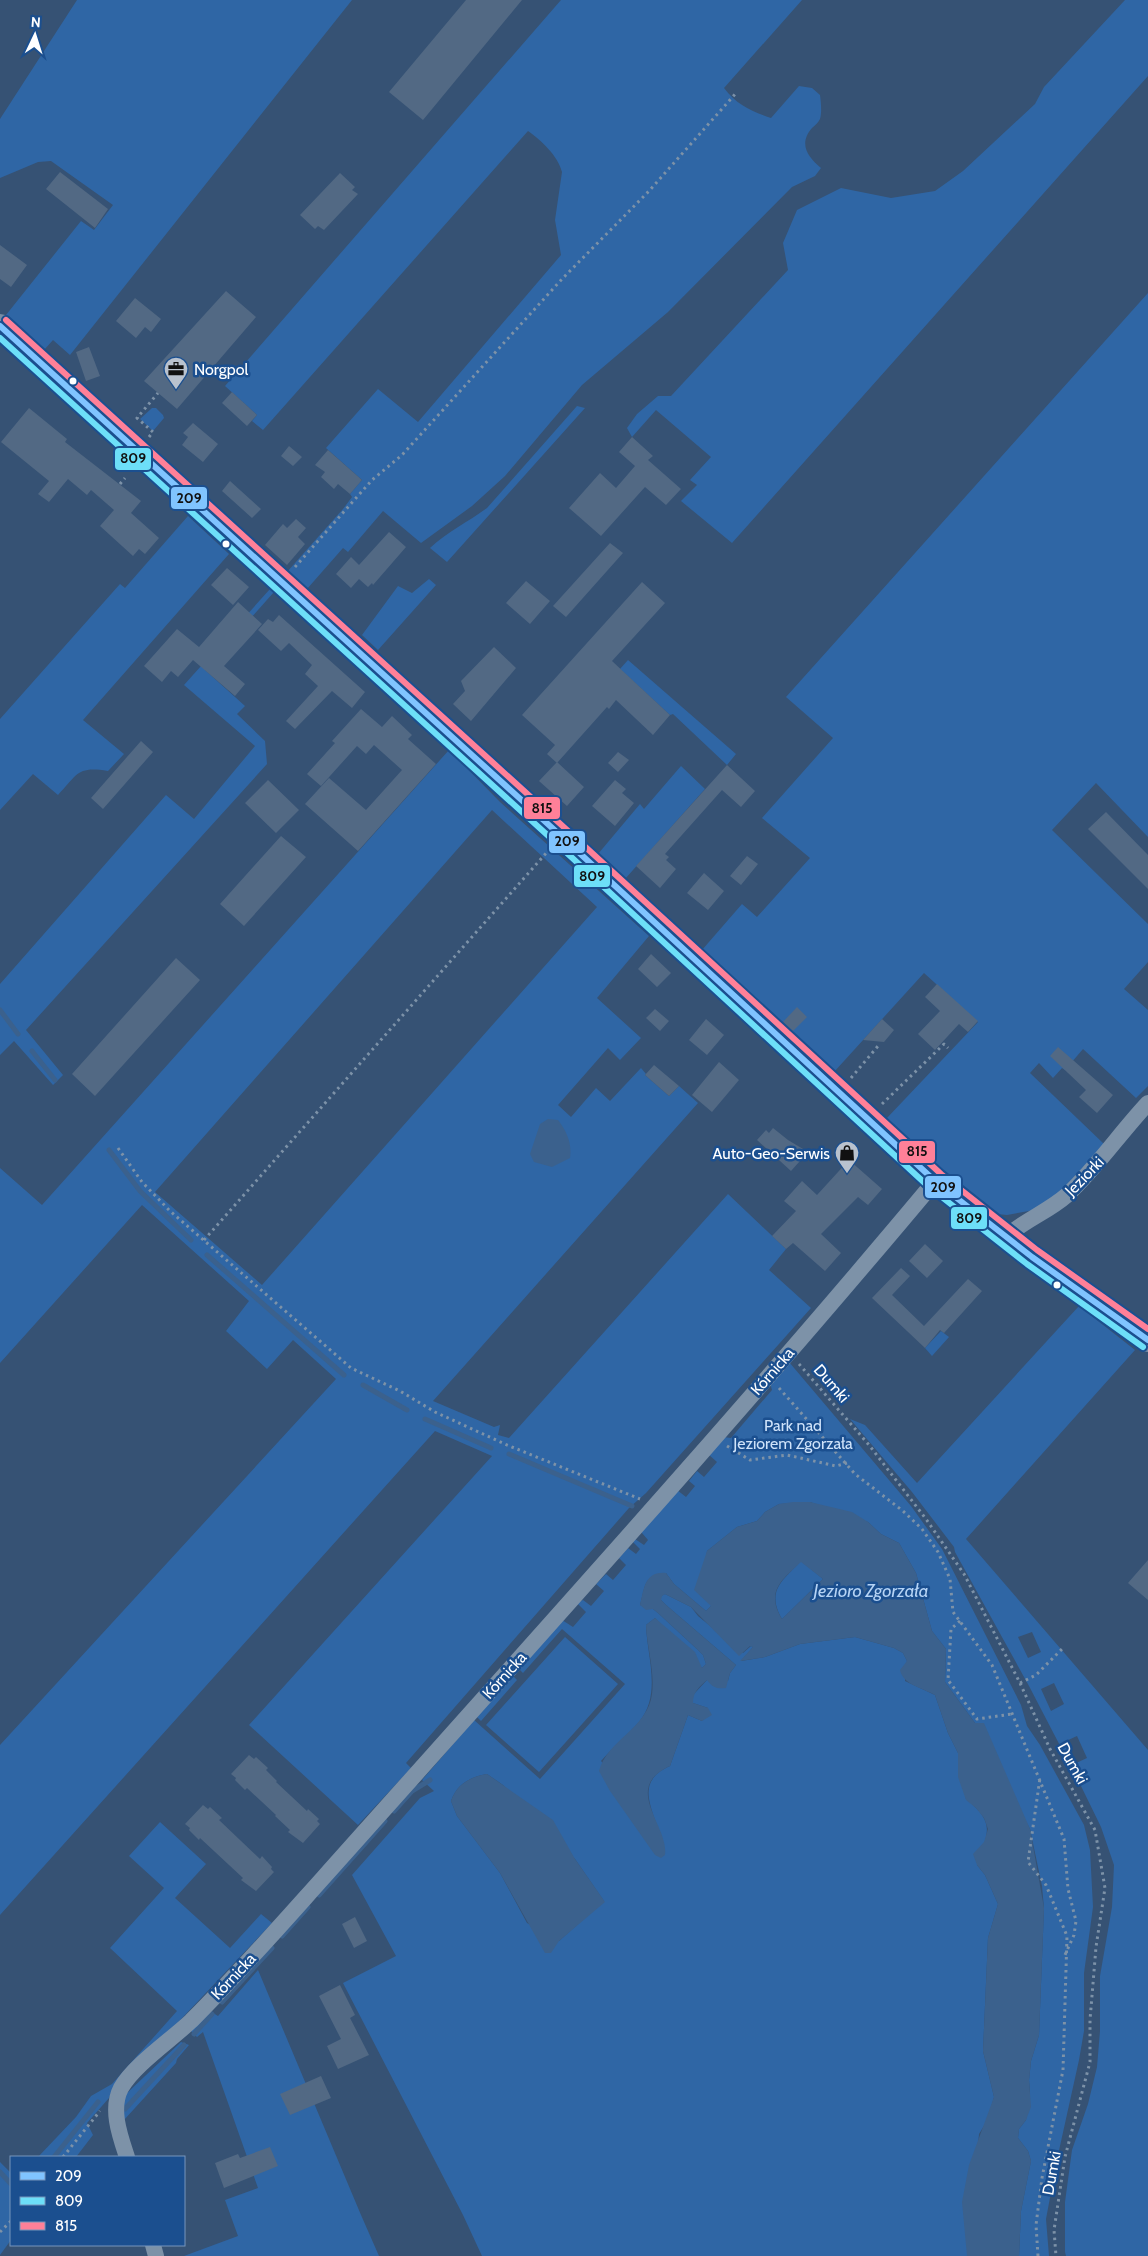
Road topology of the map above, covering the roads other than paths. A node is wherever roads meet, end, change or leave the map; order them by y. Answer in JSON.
{"nodes":[{"id":1,"x":0,"y":326,"type":"edge"},
{"id":2,"x":1148,"y":1103,"type":"edge"},
{"id":3,"x":935,"y":1181,"type":"junction"},
{"id":4,"x":1007,"y":1236,"type":"junction"},
{"id":5,"x":1148,"y":1340,"type":"edge"},
{"id":6,"x":127,"y":2156,"type":"edge"}],
"edges":[{"from":1,"to":3,"type":"street"},
{"from":2,"to":4,"type":"street","name":"Jeziorki"},
{"from":3,"to":4,"type":"street"},
{"from":3,"to":6,"type":"street","name":"Kórnicka"},
{"from":4,"to":5,"type":"street"}]}
